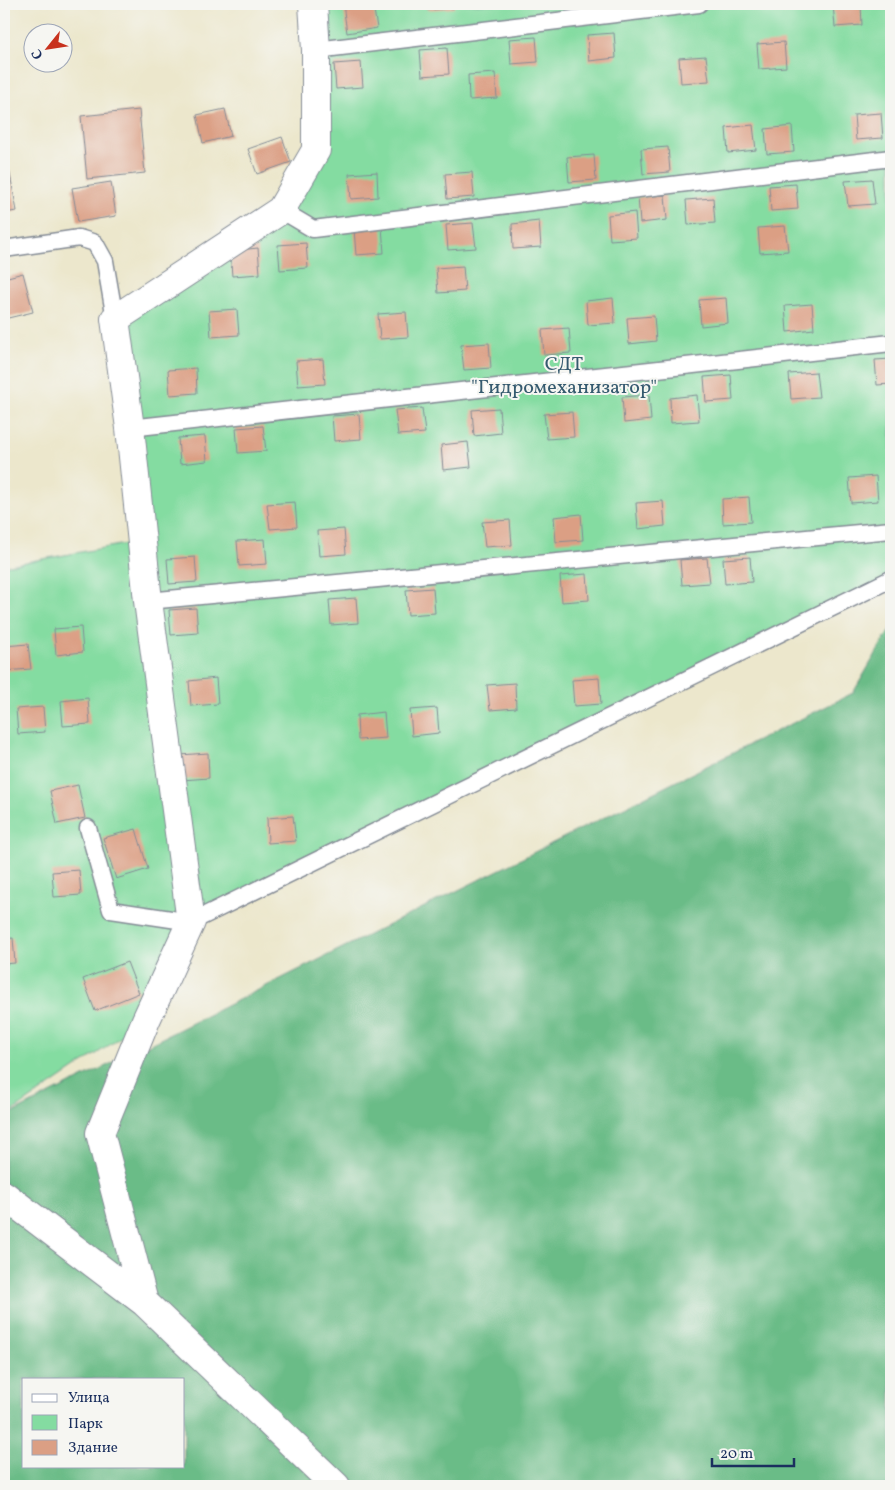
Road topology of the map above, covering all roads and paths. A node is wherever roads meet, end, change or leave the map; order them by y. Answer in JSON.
{"nodes":[{"id":1,"x":313,"y":4,"type":"edge"},
{"id":2,"x":699,"y":4,"type":"edge"},
{"id":3,"x":316,"y":50,"type":"junction"},
{"id":4,"x":891,"y":158,"type":"edge"},
{"id":5,"x":281,"y":210,"type":"junction"},
{"id":6,"x":4,"y":249,"type":"edge"},
{"id":7,"x":115,"y":319,"type":"junction"},
{"id":8,"x":891,"y":343,"type":"edge"},
{"id":9,"x":130,"y":428,"type":"junction"},
{"id":10,"x":891,"y":530,"type":"edge"},
{"id":11,"x":891,"y":579,"type":"edge"},
{"id":12,"x":148,"y":602,"type":"junction"},
{"id":13,"x":88,"y":828,"type":"dead end"},
{"id":14,"x":191,"y":922,"type":"junction"},
{"id":15,"x":4,"y":1195,"type":"edge"},
{"id":16,"x":144,"y":1302,"type":"junction"},
{"id":17,"x":336,"y":1486,"type":"edge"}],
"edges":[{"from":1,"to":3,"type":"street"},
{"from":2,"to":3,"type":"lane"},
{"from":3,"to":5,"type":"street"},
{"from":4,"to":5,"type":"lane"},
{"from":5,"to":7,"type":"street"},
{"from":6,"to":7,"type":"lane"},
{"from":7,"to":9,"type":"street"},
{"from":8,"to":9,"type":"lane"},
{"from":9,"to":12,"type":"street"},
{"from":10,"to":12,"type":"lane"},
{"from":11,"to":14,"type":"lane"},
{"from":12,"to":14,"type":"street"},
{"from":13,"to":14,"type":"lane"},
{"from":14,"to":16,"type":"street"},
{"from":15,"to":16,"type":"street"},
{"from":16,"to":17,"type":"street"}]}
